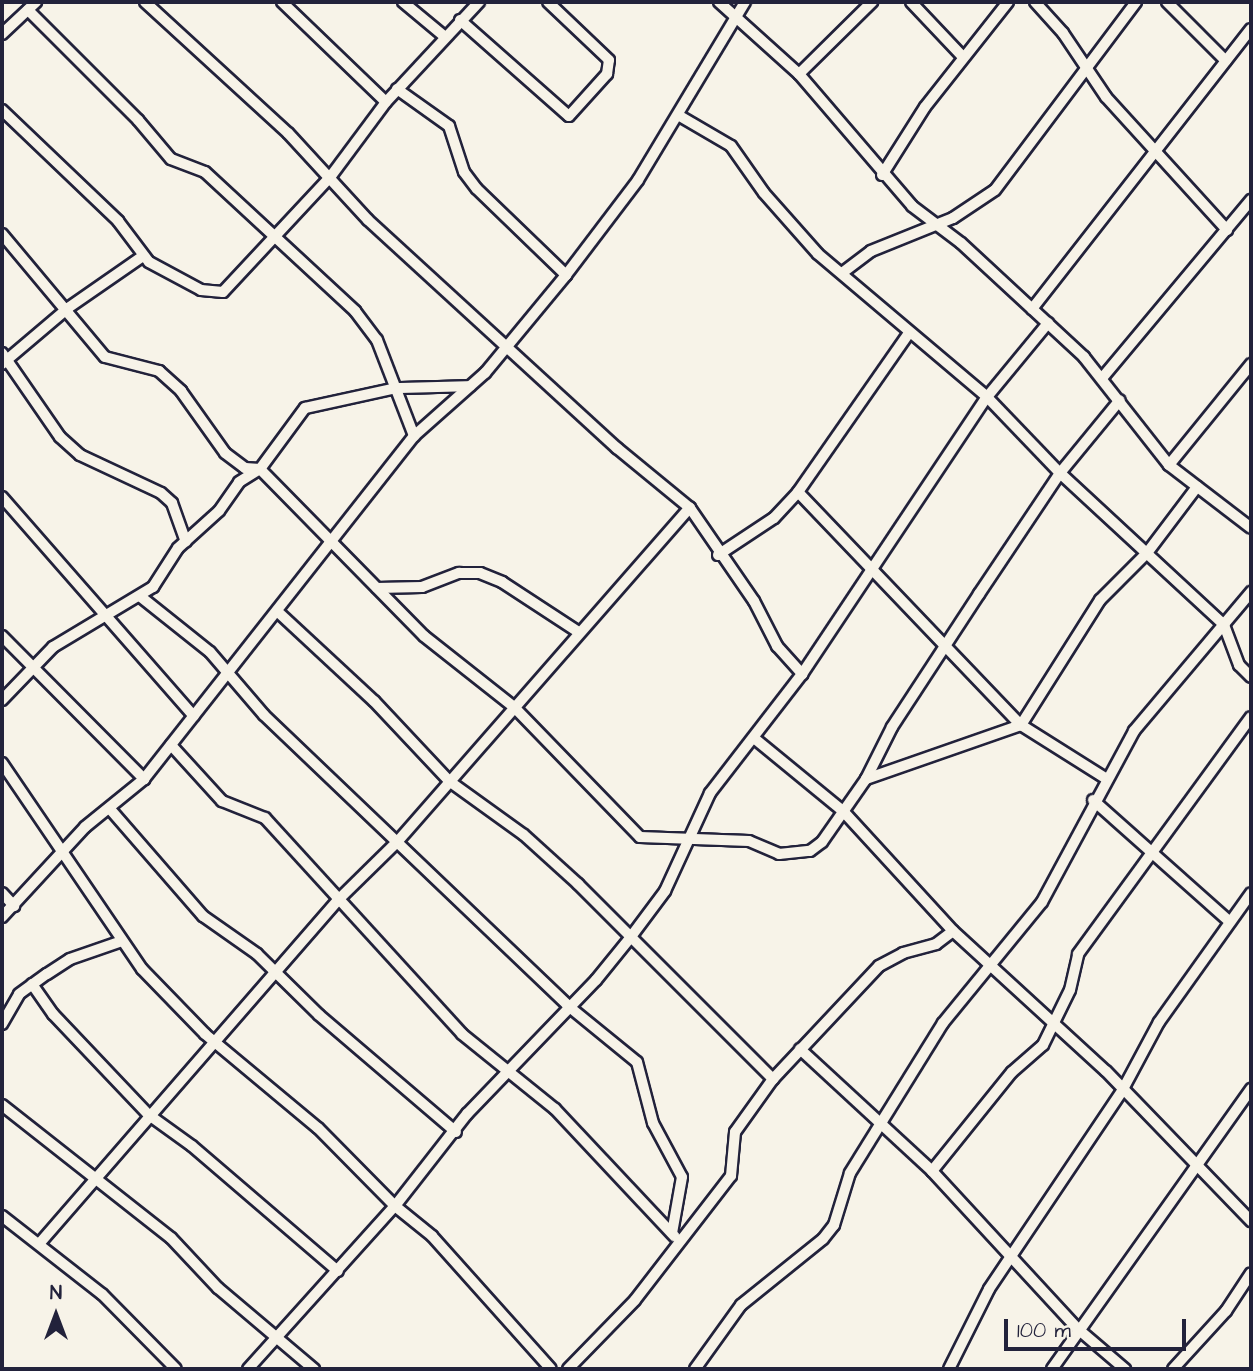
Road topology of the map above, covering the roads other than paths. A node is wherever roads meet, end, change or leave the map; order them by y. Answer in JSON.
{"nodes":[{"id":1,"x":36,"y":2,"type":"edge"},
{"id":2,"x":145,"y":2,"type":"edge"},
{"id":3,"x":282,"y":2,"type":"edge"},
{"id":4,"x":403,"y":2,"type":"edge"},
{"id":5,"x":479,"y":2,"type":"edge"},
{"id":6,"x":548,"y":2,"type":"edge"},
{"id":7,"x":719,"y":2,"type":"edge"},
{"id":8,"x":745,"y":2,"type":"edge"},
{"id":9,"x":872,"y":2,"type":"edge"},
{"id":10,"x":911,"y":2,"type":"edge"},
{"id":11,"x":1008,"y":2,"type":"edge"},
{"id":12,"x":1035,"y":2,"type":"edge"},
{"id":13,"x":1136,"y":2,"type":"edge"},
{"id":14,"x":1167,"y":2,"type":"edge"},
{"id":15,"x":28,"y":10,"type":"junction"},
{"id":16,"x":735,"y":17,"type":"junction"},
{"id":17,"x":460,"y":20,"type":"junction"},
{"id":18,"x":1251,"y":29,"type":"edge"},
{"id":19,"x":2,"y":34,"type":"edge"},
{"id":20,"x":444,"y":36,"type":"junction"},
{"id":21,"x":963,"y":57,"type":"junction"},
{"id":22,"x":1226,"y":61,"type":"junction"},
{"id":23,"x":1086,"y":70,"type":"junction"},
{"id":24,"x":799,"y":74,"type":"junction"},
{"id":25,"x":397,"y":89,"type":"junction"},
{"id":26,"x":386,"y":102,"type":"junction"},
{"id":27,"x":2,"y":110,"type":"edge"},
{"id":28,"x":678,"y":115,"type":"junction"},
{"id":29,"x":1157,"y":153,"type":"junction"},
{"id":30,"x":882,"y":175,"type":"junction"},
{"id":31,"x":331,"y":176,"type":"junction"},
{"id":32,"x":1251,"y":200,"type":"edge"},
{"id":33,"x":935,"y":225,"type":"junction"},
{"id":34,"x":1227,"y":230,"type":"junction"},
{"id":35,"x":2,"y":234,"type":"edge"},
{"id":36,"x":276,"y":234,"type":"junction"},
{"id":37,"x":143,"y":256,"type":"junction"},
{"id":38,"x":842,"y":273,"type":"junction"},
{"id":39,"x":566,"y":275,"type":"junction"},
{"id":40,"x":68,"y":308,"type":"junction"},
{"id":41,"x":1032,"y":309,"type":"junction"},
{"id":42,"x":1048,"y":323,"type":"junction"},
{"id":43,"x":909,"y":333,"type":"junction"},
{"id":44,"x":507,"y":344,"type":"junction"},
{"id":45,"x":4,"y":358,"type":"edge"},
{"id":46,"x":1251,"y":364,"type":"edge"},
{"id":47,"x":1103,"y":377,"type":"junction"},
{"id":48,"x":470,"y":386,"type":"junction"},
{"id":49,"x":396,"y":388,"type":"junction"},
{"id":50,"x":987,"y":397,"type":"junction"},
{"id":51,"x":1120,"y":400,"type":"junction"},
{"id":52,"x":414,"y":436,"type":"junction"},
{"id":53,"x":1169,"y":465,"type":"junction"},
{"id":54,"x":260,"y":469,"type":"junction"},
{"id":55,"x":1060,"y":473,"type":"junction"},
{"id":56,"x":1197,"y":487,"type":"junction"},
{"id":57,"x":798,"y":492,"type":"junction"},
{"id":58,"x":2,"y":497,"type":"edge"},
{"id":59,"x":690,"y":508,"type":"junction"},
{"id":60,"x":1251,"y":528,"type":"edge"},
{"id":61,"x":186,"y":541,"type":"junction"},
{"id":62,"x":331,"y":543,"type":"junction"},
{"id":63,"x":1147,"y":553,"type":"junction"},
{"id":64,"x":718,"y":555,"type":"junction"},
{"id":65,"x":869,"y":568,"type":"junction"},
{"id":66,"x":377,"y":588,"type":"junction"},
{"id":67,"x":1251,"y":592,"type":"edge"},
{"id":68,"x":141,"y":597,"type":"junction"},
{"id":69,"x":277,"y":611,"type":"junction"},
{"id":70,"x":105,"y":615,"type":"junction"},
{"id":71,"x":1224,"y":625,"type":"junction"},
{"id":72,"x":577,"y":631,"type":"junction"},
{"id":73,"x":2,"y":636,"type":"edge"},
{"id":74,"x":946,"y":645,"type":"junction"},
{"id":75,"x":31,"y":670,"type":"junction"},
{"id":76,"x":802,"y":674,"type":"junction"},
{"id":77,"x":229,"y":676,"type":"junction"},
{"id":78,"x":1251,"y":677,"type":"edge"},
{"id":79,"x":2,"y":700,"type":"edge"},
{"id":80,"x":514,"y":707,"type":"junction"},
{"id":81,"x":194,"y":716,"type":"junction"},
{"id":82,"x":1251,"y":716,"type":"edge"},
{"id":83,"x":1021,"y":725,"type":"junction"},
{"id":84,"x":754,"y":738,"type":"junction"},
{"id":85,"x":171,"y":745,"type":"junction"},
{"id":86,"x":2,"y":763,"type":"edge"},
{"id":87,"x":1105,"y":778,"type":"junction"},
{"id":88,"x":144,"y":779,"type":"junction"},
{"id":89,"x":866,"y":779,"type":"junction"},
{"id":90,"x":449,"y":781,"type":"junction"},
{"id":91,"x":1093,"y":800,"type":"junction"},
{"id":92,"x":110,"y":809,"type":"junction"},
{"id":93,"x":842,"y":811,"type":"junction"},
{"id":94,"x":688,"y":838,"type":"junction"},
{"id":95,"x":398,"y":841,"type":"junction"},
{"id":96,"x":63,"y":849,"type":"junction"},
{"id":97,"x":1151,"y":852,"type":"junction"},
{"id":98,"x":2,"y":893,"type":"edge"},
{"id":99,"x":1251,"y":893,"type":"edge"},
{"id":100,"x":338,"y":900,"type":"junction"},
{"id":101,"x":14,"y":906,"type":"junction"},
{"id":102,"x":2,"y":917,"type":"edge"},
{"id":103,"x":1230,"y":922,"type":"junction"},
{"id":104,"x":953,"y":931,"type":"junction"},
{"id":105,"x":630,"y":938,"type":"junction"},
{"id":106,"x":122,"y":941,"type":"junction"},
{"id":107,"x":994,"y":966,"type":"junction"},
{"id":108,"x":278,"y":974,"type":"junction"},
{"id":109,"x":32,"y":984,"type":"junction"},
{"id":110,"x":567,"y":1005,"type":"junction"},
{"id":111,"x":2,"y":1024,"type":"edge"},
{"id":112,"x":1053,"y":1025,"type":"junction"},
{"id":113,"x":217,"y":1042,"type":"junction"},
{"id":114,"x":800,"y":1049,"type":"junction"},
{"id":115,"x":508,"y":1073,"type":"junction"},
{"id":116,"x":773,"y":1079,"type":"junction"},
{"id":117,"x":1251,"y":1089,"type":"edge"},
{"id":118,"x":1122,"y":1091,"type":"junction"},
{"id":119,"x":2,"y":1105,"type":"edge"},
{"id":120,"x":149,"y":1115,"type":"junction"},
{"id":121,"x":881,"y":1124,"type":"junction"},
{"id":122,"x":456,"y":1132,"type":"junction"},
{"id":123,"x":1195,"y":1164,"type":"junction"},
{"id":124,"x":932,"y":1171,"type":"junction"},
{"id":125,"x":96,"y":1180,"type":"junction"},
{"id":126,"x":395,"y":1206,"type":"junction"},
{"id":127,"x":2,"y":1216,"type":"edge"},
{"id":128,"x":1251,"y":1221,"type":"edge"},
{"id":129,"x":675,"y":1236,"type":"junction"},
{"id":130,"x":39,"y":1244,"type":"junction"},
{"id":131,"x":1010,"y":1256,"type":"junction"},
{"id":132,"x":338,"y":1270,"type":"junction"},
{"id":133,"x":1251,"y":1273,"type":"edge"},
{"id":134,"x":1078,"y":1329,"type":"junction"},
{"id":135,"x":274,"y":1340,"type":"junction"},
{"id":136,"x":176,"y":1369,"type":"edge"},
{"id":137,"x":248,"y":1369,"type":"edge"},
{"id":138,"x":314,"y":1369,"type":"edge"},
{"id":139,"x":551,"y":1369,"type":"edge"},
{"id":140,"x":568,"y":1369,"type":"edge"},
{"id":141,"x":695,"y":1369,"type":"edge"},
{"id":142,"x":949,"y":1369,"type":"edge"},
{"id":143,"x":1052,"y":1369,"type":"edge"},
{"id":144,"x":1125,"y":1369,"type":"edge"},
{"id":145,"x":1173,"y":1369,"type":"edge"}],
"edges":[{"from":1,"to":15,"type":"street"},
{"from":2,"to":31,"type":"street"},
{"from":3,"to":26,"type":"street"},
{"from":4,"to":20,"type":"street"},
{"from":5,"to":17,"type":"street"},
{"from":6,"to":17,"type":"street"},
{"from":7,"to":16,"type":"street"},
{"from":8,"to":16,"type":"street"},
{"from":9,"to":24,"type":"street"},
{"from":10,"to":21,"type":"street"},
{"from":11,"to":21,"type":"street"},
{"from":12,"to":23,"type":"street"},
{"from":13,"to":23,"type":"street"},
{"from":14,"to":22,"type":"street"},
{"from":15,"to":19,"type":"street"},
{"from":15,"to":36,"type":"street"},
{"from":16,"to":24,"type":"street"},
{"from":16,"to":28,"type":"street"},
{"from":17,"to":20,"type":"street"},
{"from":18,"to":22,"type":"street"},
{"from":20,"to":25,"type":"street"},
{"from":21,"to":30,"type":"street"},
{"from":22,"to":29,"type":"street"},
{"from":23,"to":29,"type":"street"},
{"from":23,"to":33,"type":"street"},
{"from":24,"to":30,"type":"street"},
{"from":25,"to":26,"type":"street"},
{"from":25,"to":39,"type":"street"},
{"from":26,"to":31,"type":"street"},
{"from":27,"to":37,"type":"street"},
{"from":28,"to":38,"type":"street"},
{"from":28,"to":39,"type":"street"},
{"from":29,"to":34,"type":"street"},
{"from":29,"to":41,"type":"street"},
{"from":30,"to":33,"type":"street"},
{"from":31,"to":36,"type":"street"},
{"from":31,"to":44,"type":"street"},
{"from":32,"to":34,"type":"street"},
{"from":33,"to":38,"type":"street"},
{"from":33,"to":41,"type":"street"},
{"from":34,"to":47,"type":"street"},
{"from":35,"to":40,"type":"street"},
{"from":36,"to":37,"type":"street"},
{"from":36,"to":49,"type":"street"},
{"from":37,"to":40,"type":"street"},
{"from":38,"to":43,"type":"street"},
{"from":39,"to":44,"type":"street"},
{"from":40,"to":45,"type":"street"},
{"from":40,"to":54,"type":"street"},
{"from":41,"to":42,"type":"street"},
{"from":42,"to":47,"type":"street"},
{"from":42,"to":50,"type":"street"},
{"from":43,"to":50,"type":"street"},
{"from":43,"to":57,"type":"street"},
{"from":44,"to":48,"type":"street"},
{"from":44,"to":59,"type":"street"},
{"from":45,"to":61,"type":"street"},
{"from":46,"to":53,"type":"street"},
{"from":47,"to":51,"type":"street"},
{"from":48,"to":49,"type":"street"},
{"from":48,"to":52,"type":"street"},
{"from":49,"to":52,"type":"street"},
{"from":49,"to":54,"type":"street"},
{"from":50,"to":55,"type":"street"},
{"from":50,"to":65,"type":"street"},
{"from":51,"to":53,"type":"street"},
{"from":51,"to":55,"type":"street"},
{"from":52,"to":62,"type":"street"},
{"from":53,"to":56,"type":"street"},
{"from":54,"to":61,"type":"street"},
{"from":54,"to":62,"type":"street"},
{"from":55,"to":63,"type":"street"},
{"from":55,"to":74,"type":"street"},
{"from":56,"to":60,"type":"street"},
{"from":56,"to":63,"type":"street"},
{"from":57,"to":64,"type":"street"},
{"from":57,"to":65,"type":"street"},
{"from":58,"to":70,"type":"street"},
{"from":59,"to":64,"type":"street"},
{"from":59,"to":72,"type":"street"},
{"from":61,"to":68,"type":"street"},
{"from":62,"to":66,"type":"street"},
{"from":62,"to":69,"type":"street"},
{"from":63,"to":71,"type":"street"},
{"from":63,"to":83,"type":"street"},
{"from":64,"to":76,"type":"street"},
{"from":65,"to":74,"type":"street"},
{"from":65,"to":76,"type":"street"},
{"from":66,"to":72,"type":"street"},
{"from":66,"to":80,"type":"street"},
{"from":67,"to":71,"type":"street"},
{"from":68,"to":70,"type":"street"},
{"from":68,"to":77,"type":"street"},
{"from":69,"to":77,"type":"street"},
{"from":69,"to":90,"type":"street"},
{"from":70,"to":75,"type":"street"},
{"from":70,"to":81,"type":"street"},
{"from":71,"to":78,"type":"street"},
{"from":71,"to":87,"type":"street"},
{"from":72,"to":80,"type":"street"},
{"from":73,"to":75,"type":"street"},
{"from":74,"to":83,"type":"street"},
{"from":74,"to":89,"type":"street"},
{"from":75,"to":79,"type":"street"},
{"from":75,"to":88,"type":"street"},
{"from":76,"to":84,"type":"street"},
{"from":77,"to":81,"type":"street"},
{"from":77,"to":95,"type":"street"},
{"from":80,"to":90,"type":"street"},
{"from":80,"to":94,"type":"street"},
{"from":81,"to":85,"type":"street"},
{"from":82,"to":97,"type":"street"},
{"from":83,"to":87,"type":"street"},
{"from":83,"to":89,"type":"street"},
{"from":84,"to":93,"type":"street"},
{"from":84,"to":94,"type":"street"},
{"from":85,"to":88,"type":"street"},
{"from":85,"to":100,"type":"street"},
{"from":86,"to":96,"type":"street"},
{"from":87,"to":91,"type":"street"},
{"from":88,"to":92,"type":"street"},
{"from":89,"to":93,"type":"street"},
{"from":90,"to":95,"type":"street"},
{"from":90,"to":105,"type":"street"},
{"from":91,"to":97,"type":"street"},
{"from":91,"to":107,"type":"street"},
{"from":92,"to":96,"type":"street"},
{"from":92,"to":108,"type":"street"},
{"from":93,"to":94,"type":"street"},
{"from":93,"to":104,"type":"street"},
{"from":94,"to":105,"type":"street"},
{"from":95,"to":100,"type":"street"},
{"from":95,"to":110,"type":"street"},
{"from":96,"to":101,"type":"street"},
{"from":96,"to":106,"type":"street"},
{"from":97,"to":103,"type":"street"},
{"from":97,"to":112,"type":"street"},
{"from":98,"to":101,"type":"street"},
{"from":99,"to":103,"type":"street"},
{"from":100,"to":108,"type":"street"},
{"from":100,"to":115,"type":"street"},
{"from":101,"to":102,"type":"street"},
{"from":103,"to":118,"type":"street"},
{"from":104,"to":107,"type":"street"},
{"from":104,"to":114,"type":"street"},
{"from":105,"to":110,"type":"street"},
{"from":105,"to":116,"type":"street"},
{"from":106,"to":109,"type":"street"},
{"from":106,"to":113,"type":"street"},
{"from":107,"to":112,"type":"street"},
{"from":107,"to":121,"type":"street"},
{"from":108,"to":113,"type":"street"},
{"from":108,"to":122,"type":"street"},
{"from":109,"to":111,"type":"street"},
{"from":109,"to":120,"type":"street"},
{"from":110,"to":115,"type":"street"},
{"from":110,"to":129,"type":"street"},
{"from":112,"to":118,"type":"street"},
{"from":112,"to":124,"type":"street"},
{"from":113,"to":120,"type":"street"},
{"from":113,"to":126,"type":"street"},
{"from":114,"to":116,"type":"street"},
{"from":114,"to":121,"type":"street"},
{"from":115,"to":122,"type":"street"},
{"from":115,"to":129,"type":"street"},
{"from":116,"to":129,"type":"street"},
{"from":117,"to":123,"type":"street"},
{"from":118,"to":123,"type":"street"},
{"from":118,"to":131,"type":"street"},
{"from":119,"to":125,"type":"street"},
{"from":120,"to":125,"type":"street"},
{"from":120,"to":132,"type":"street"},
{"from":121,"to":124,"type":"street"},
{"from":121,"to":141,"type":"street"},
{"from":122,"to":126,"type":"street"},
{"from":123,"to":128,"type":"street"},
{"from":123,"to":134,"type":"street"},
{"from":124,"to":131,"type":"street"},
{"from":125,"to":130,"type":"street"},
{"from":125,"to":135,"type":"street"},
{"from":126,"to":132,"type":"street"},
{"from":126,"to":139,"type":"street"},
{"from":127,"to":130,"type":"street"},
{"from":129,"to":140,"type":"street"},
{"from":130,"to":136,"type":"street"},
{"from":131,"to":134,"type":"street"},
{"from":131,"to":142,"type":"street"},
{"from":132,"to":135,"type":"street"},
{"from":133,"to":145,"type":"street"},
{"from":134,"to":143,"type":"street"},
{"from":134,"to":144,"type":"street"},
{"from":135,"to":137,"type":"street"},
{"from":135,"to":138,"type":"street"}]}
